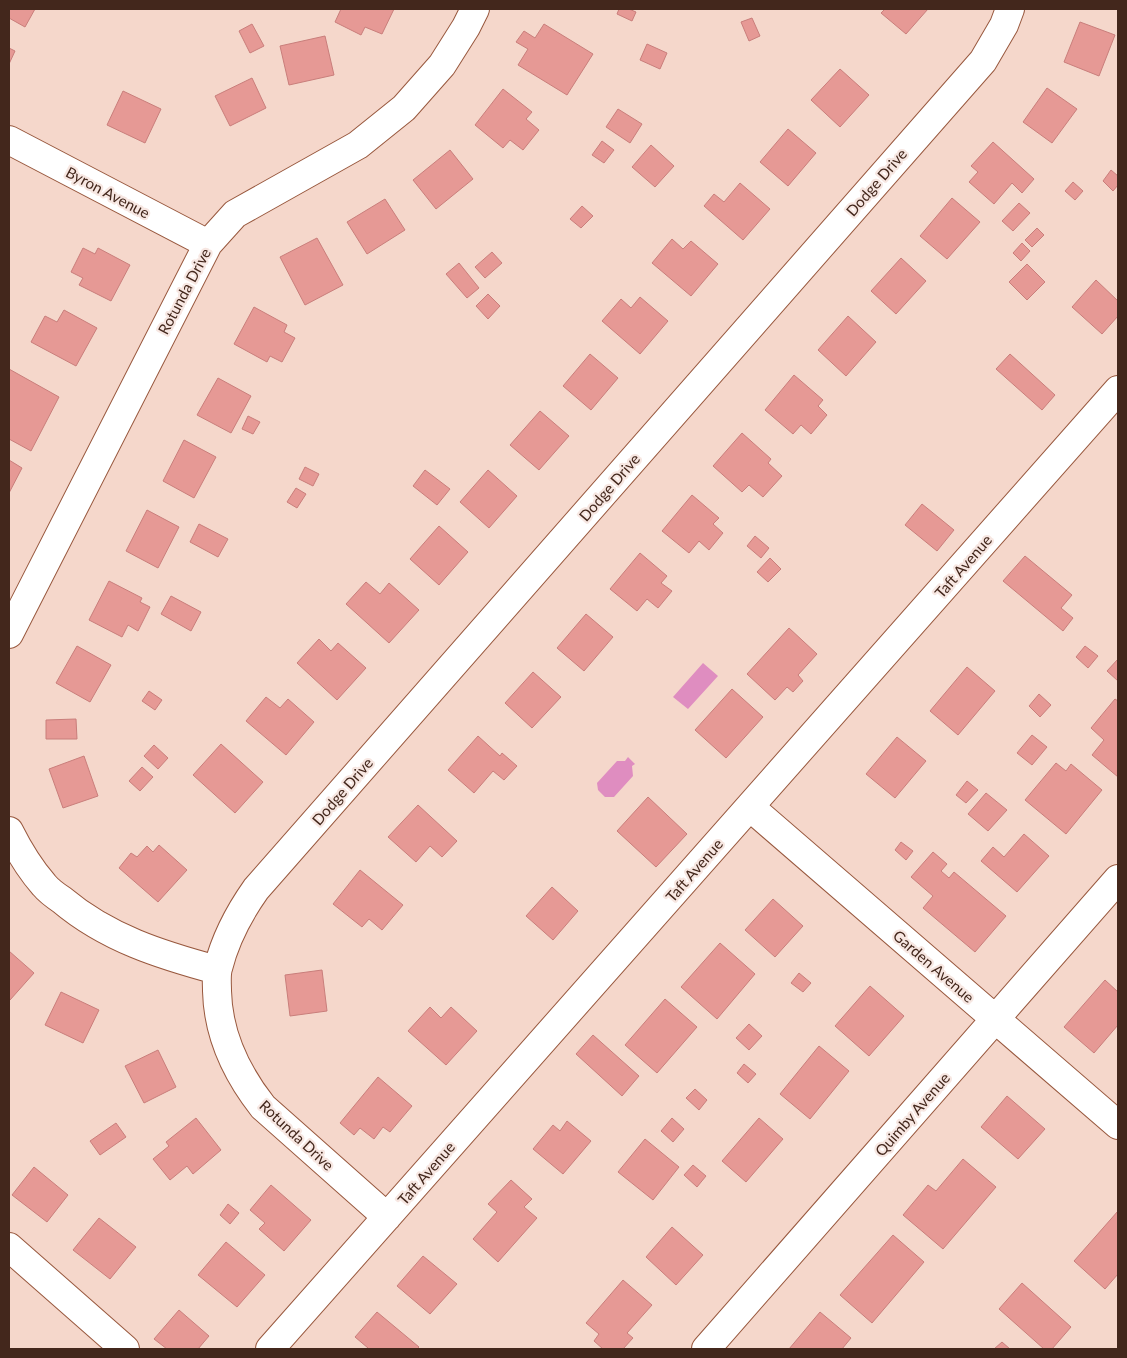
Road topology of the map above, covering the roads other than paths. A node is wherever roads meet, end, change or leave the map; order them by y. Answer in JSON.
{"nodes":[{"id":1,"x":475,"y":9,"type":"edge"},
{"id":2,"x":1010,"y":9,"type":"edge"},
{"id":3,"x":9,"y":140,"type":"edge"},
{"id":4,"x":208,"y":244,"type":"junction"},
{"id":5,"x":1118,"y":390,"type":"edge"},
{"id":6,"x":9,"y":634,"type":"edge"},
{"id":7,"x":750,"y":807,"type":"junction"},
{"id":8,"x":9,"y":831,"type":"edge"},
{"id":9,"x":1118,"y":879,"type":"edge"},
{"id":10,"x":217,"y":970,"type":"junction"},
{"id":11,"x":996,"y":1019,"type":"junction"},
{"id":12,"x":1118,"y":1126,"type":"edge"},
{"id":13,"x":387,"y":1217,"type":"junction"},
{"id":14,"x":9,"y":1247,"type":"edge"},
{"id":15,"x":125,"y":1349,"type":"edge"},
{"id":16,"x":270,"y":1349,"type":"edge"},
{"id":17,"x":706,"y":1349,"type":"edge"}],
"edges":[{"from":1,"to":4,"type":"street","name":"Rotunda Drive"},
{"from":2,"to":10,"type":"street","name":"Dodge Drive"},
{"from":3,"to":4,"type":"street","name":"Byron Avenue"},
{"from":4,"to":6,"type":"street","name":"Rotunda Drive"},
{"from":5,"to":7,"type":"street","name":"Taft Avenue"},
{"from":7,"to":11,"type":"street","name":"Garden Avenue"},
{"from":7,"to":13,"type":"street","name":"Taft Avenue"},
{"from":8,"to":10,"type":"street"},
{"from":9,"to":11,"type":"street","name":"Quimby Avenue"},
{"from":10,"to":13,"type":"street","name":"Rotunda Drive"},
{"from":11,"to":12,"type":"street","name":"Garden Avenue"},
{"from":11,"to":17,"type":"street","name":"Quimby Avenue"},
{"from":13,"to":16,"type":"street","name":"Taft Avenue"},
{"from":14,"to":15,"type":"street"}]}
